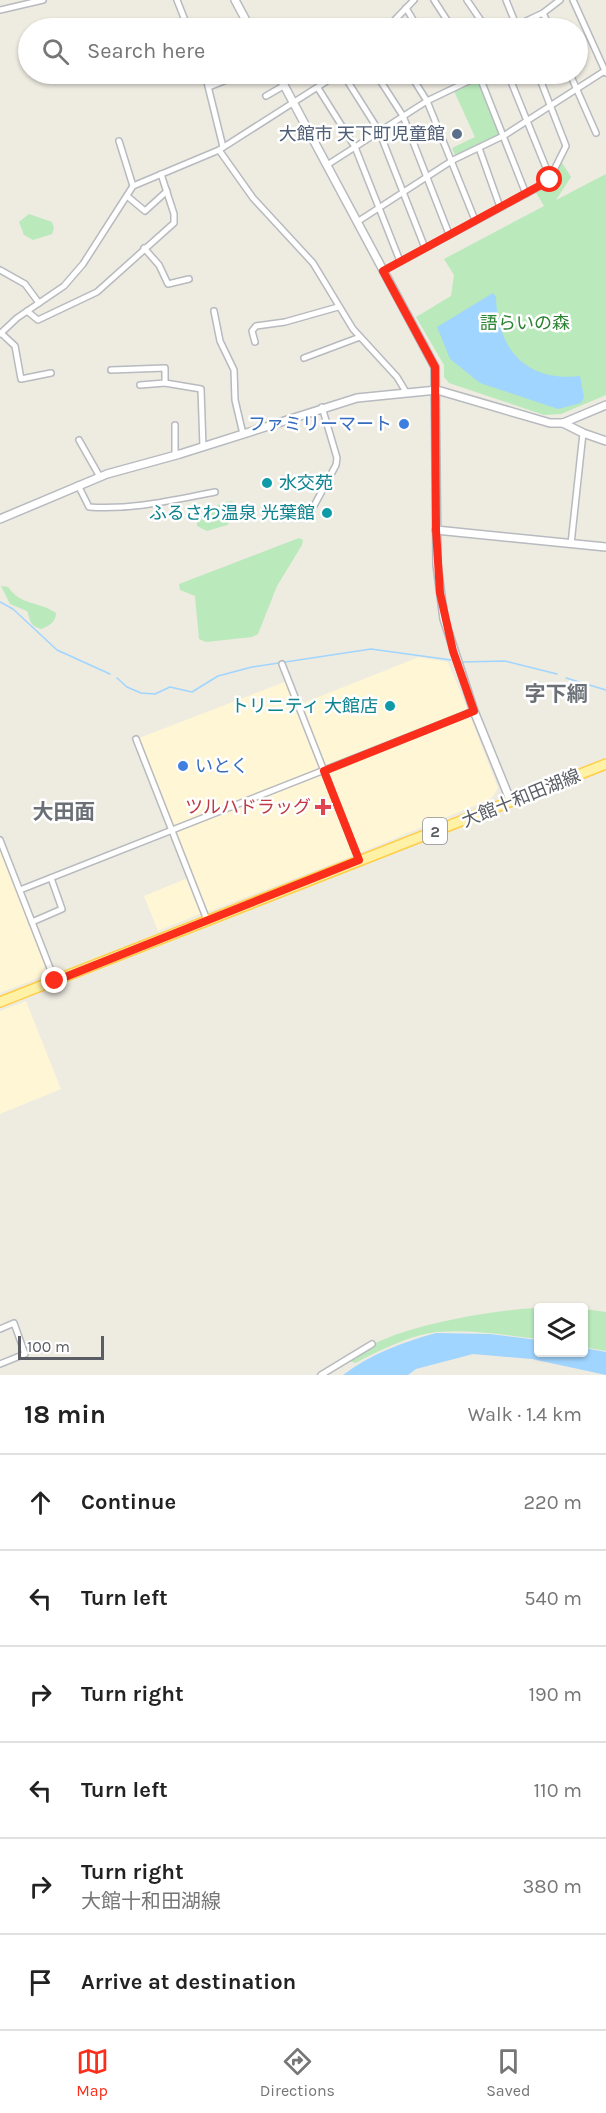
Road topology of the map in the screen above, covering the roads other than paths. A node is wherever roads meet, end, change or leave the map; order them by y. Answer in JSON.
{"nodes":[{"id":1,"x":43,"y":0,"type":"edge"},
{"id":2,"x":177,"y":0,"type":"edge"},
{"id":3,"x":235,"y":0,"type":"edge"},
{"id":4,"x":414,"y":0,"type":"edge"},
{"id":5,"x":434,"y":0,"type":"edge"},
{"id":6,"x":467,"y":0,"type":"edge"},
{"id":7,"x":506,"y":0,"type":"edge"},
{"id":8,"x":560,"y":0,"type":"edge"},
{"id":9,"x":573,"y":0,"type":"edge"},
{"id":10,"x":406,"y":8,"type":"junction"},
{"id":11,"x":0,"y":10,"type":"edge"},
{"id":12,"x":543,"y":13,"type":"junction"},
{"id":13,"x":184,"y":18,"type":"edge"},
{"id":14,"x":245,"y":18,"type":"edge"},
{"id":15,"x":396,"y":18,"type":"edge"},
{"id":16,"x":412,"y":18,"type":"edge"},
{"id":17,"x":446,"y":18,"type":"edge"},
{"id":18,"x":479,"y":18,"type":"edge"},
{"id":19,"x":512,"y":18,"type":"edge"},
{"id":20,"x":534,"y":18,"type":"edge"},
{"id":21,"x":545,"y":18,"type":"edge"},
{"id":22,"x":581,"y":18,"type":"edge"},
{"id":23,"x":588,"y":32,"type":"edge"},
{"id":24,"x":606,"y":71,"type":"edge"},
{"id":25,"x":588,"y":81,"type":"edge"},
{"id":26,"x":208,"y":84,"type":"edge"},
{"id":27,"x":217,"y":84,"type":"edge"},
{"id":28,"x":324,"y":84,"type":"edge"},
{"id":29,"x":349,"y":84,"type":"edge"},
{"id":30,"x":382,"y":84,"type":"edge"},
{"id":31,"x":418,"y":84,"type":"edge"},
{"id":32,"x":460,"y":84,"type":"edge"},
{"id":33,"x":482,"y":84,"type":"edge"},
{"id":34,"x":512,"y":84,"type":"edge"},
{"id":35,"x":543,"y":84,"type":"edge"},
{"id":36,"x":574,"y":84,"type":"edge"},
{"id":37,"x":583,"y":84,"type":"edge"},
{"id":38,"x":286,"y":85,"type":"joint"},
{"id":39,"x":209,"y":87,"type":"junction"},
{"id":40,"x":318,"y":88,"type":"junction"},
{"id":41,"x":576,"y":88,"type":"junction"},
{"id":42,"x":266,"y":96,"type":"dead end"},
{"id":43,"x":427,"y":101,"type":"junction"},
{"id":44,"x":296,"y":103,"type":"junction"},
{"id":45,"x":552,"y":103,"type":"junction"},
{"id":46,"x":403,"y":116,"type":"junction"},
{"id":47,"x":528,"y":120,"type":"junction"},
{"id":48,"x":379,"y":131,"type":"junction"},
{"id":49,"x":596,"y":132,"type":"dead end"},
{"id":50,"x":505,"y":135,"type":"junction"},
{"id":51,"x":119,"y":141,"type":"dead end"},
{"id":52,"x":356,"y":147,"type":"junction"},
{"id":53,"x":479,"y":148,"type":"junction"},
{"id":54,"x":221,"y":149,"type":"junction"},
{"id":55,"x":453,"y":160,"type":"junction"},
{"id":56,"x":327,"y":165,"type":"junction"},
{"id":57,"x":161,"y":174,"type":"junction"},
{"id":58,"x":428,"y":176,"type":"junction"},
{"id":59,"x":550,"y":180,"type":"junction"},
{"id":60,"x":133,"y":186,"type":"junction"},
{"id":61,"x":167,"y":191,"type":"junction"},
{"id":62,"x":405,"y":191,"type":"junction"},
{"id":63,"x":526,"y":194,"type":"junction"},
{"id":64,"x":127,"y":196,"type":"junction"},
{"id":65,"x":381,"y":207,"type":"junction"},
{"id":66,"x":500,"y":207,"type":"junction"},
{"id":67,"x":475,"y":220,"type":"junction"},
{"id":68,"x":357,"y":222,"type":"junction"},
{"id":69,"x":449,"y":234,"type":"junction"},
{"id":70,"x":144,"y":248,"type":"junction"},
{"id":71,"x":425,"y":248,"type":"junction"},
{"id":72,"x":400,"y":261,"type":"junction"},
{"id":73,"x":0,"y":270,"type":"edge"},
{"id":74,"x":383,"y":271,"type":"junction"},
{"id":75,"x":189,"y":279,"type":"dead end"},
{"id":76,"x":39,"y":303,"type":"junction"},
{"id":77,"x":338,"y":307,"type":"junction"},
{"id":78,"x":27,"y":311,"type":"junction"},
{"id":79,"x":214,"y":311,"type":"dead end"},
{"id":80,"x":0,"y":333,"type":"edge"},
{"id":81,"x":360,"y":337,"type":"junction"},
{"id":82,"x":255,"y":342,"type":"dead end"},
{"id":83,"x":304,"y":358,"type":"dead end"},
{"id":84,"x":111,"y":370,"type":"dead end"},
{"id":85,"x":51,"y":374,"type":"dead end"},
{"id":86,"x":165,"y":383,"type":"junction"},
{"id":87,"x":140,"y":385,"type":"dead end"},
{"id":88,"x":437,"y":390,"type":"junction"},
{"id":89,"x":405,"y":392,"type":"junction"},
{"id":90,"x":606,"y":405,"type":"edge"},
{"id":91,"x":321,"y":407,"type":"junction"},
{"id":92,"x":563,"y":423,"type":"junction"},
{"id":93,"x":175,"y":425,"type":"dead end"},
{"id":94,"x":582,"y":433,"type":"junction"},
{"id":95,"x":243,"y":434,"type":"junction"},
{"id":96,"x":79,"y":440,"type":"dead end"},
{"id":97,"x":606,"y":441,"type":"edge"},
{"id":98,"x":202,"y":447,"type":"junction"},
{"id":99,"x":175,"y":455,"type":"junction"},
{"id":100,"x":100,"y":477,"type":"junction"},
{"id":101,"x":78,"y":485,"type":"junction"},
{"id":102,"x":215,"y":492,"type":"dead end"},
{"id":103,"x":308,"y":517,"type":"dead end"},
{"id":104,"x":0,"y":519,"type":"edge"},
{"id":105,"x":436,"y":530,"type":"junction"},
{"id":106,"x":571,"y":544,"type":"junction"},
{"id":107,"x":606,"y":548,"type":"edge"},
{"id":108,"x":282,"y":664,"type":"dead end"},
{"id":109,"x":474,"y":711,"type":"junction"},
{"id":110,"x":136,"y":739,"type":"dead end"},
{"id":111,"x":606,"y":764,"type":"edge"},
{"id":112,"x":324,"y":771,"type":"junction"},
{"id":113,"x":511,"y":802,"type":"junction"},
{"id":114,"x":172,"y":831,"type":"junction"},
{"id":115,"x":0,"y":840,"type":"edge"},
{"id":116,"x":359,"y":860,"type":"junction"},
{"id":117,"x":51,"y":878,"type":"junction"},
{"id":118,"x":20,"y":890,"type":"junction"},
{"id":119,"x":207,"y":920,"type":"junction"},
{"id":120,"x":32,"y":921,"type":"junction"},
{"id":121,"x":55,"y":981,"type":"junction"},
{"id":122,"x":0,"y":1002,"type":"edge"},
{"id":123,"x":0,"y":1329,"type":"edge"},
{"id":124,"x":372,"y":1344,"type":"dead end"},
{"id":125,"x":0,"y":1364,"type":"edge"},
{"id":126,"x":321,"y":1375,"type":"edge"}],
"edges":[{"from":1,"to":11,"type":"street"},
{"from":2,"to":13,"type":"street"},
{"from":3,"to":14,"type":"street"},
{"from":4,"to":10,"type":"street"},
{"from":5,"to":17,"type":"street"},
{"from":6,"to":18,"type":"street"},
{"from":7,"to":19,"type":"street"},
{"from":8,"to":12,"type":"street"},
{"from":9,"to":22,"type":"street"},
{"from":10,"to":15,"type":"street"},
{"from":10,"to":16,"type":"street"},
{"from":12,"to":20,"type":"street"},
{"from":12,"to":21,"type":"street"},
{"from":23,"to":24,"type":"street"},
{"from":24,"to":25,"type":"street"},
{"from":26,"to":39,"type":"street"},
{"from":27,"to":39,"type":"street"},
{"from":28,"to":40,"type":"street"},
{"from":29,"to":48,"type":"street"},
{"from":30,"to":46,"type":"street"},
{"from":31,"to":43,"type":"street"},
{"from":32,"to":43,"type":"street"},
{"from":33,"to":50,"type":"street"},
{"from":34,"to":47,"type":"street"},
{"from":35,"to":45,"type":"street"},
{"from":36,"to":41,"type":"street"},
{"from":37,"to":41,"type":"street"},
{"from":38,"to":42,"type":"street"},
{"from":38,"to":44,"type":"street"},
{"from":39,"to":54,"type":"street"},
{"from":40,"to":44,"type":"street"},
{"from":40,"to":52,"type":"street"},
{"from":41,"to":45,"type":"street"},
{"from":41,"to":49,"type":"street"},
{"from":43,"to":46,"type":"street"},
{"from":43,"to":55,"type":"street"},
{"from":44,"to":54,"type":"street"},
{"from":44,"to":56,"type":"street"},
{"from":45,"to":47,"type":"street"},
{"from":45,"to":59,"type":"street"},
{"from":46,"to":48,"type":"street"},
{"from":46,"to":58,"type":"street"},
{"from":47,"to":50,"type":"street"},
{"from":47,"to":59,"type":"street"},
{"from":48,"to":52,"type":"street"},
{"from":48,"to":62,"type":"street"},
{"from":50,"to":53,"type":"street"},
{"from":50,"to":63,"type":"street"},
{"from":51,"to":60,"type":"street"},
{"from":52,"to":56,"type":"street"},
{"from":52,"to":65,"type":"street"},
{"from":53,"to":55,"type":"street"},
{"from":53,"to":66,"type":"street"},
{"from":54,"to":57,"type":"street"},
{"from":54,"to":77,"type":"street"},
{"from":55,"to":58,"type":"street"},
{"from":55,"to":67,"type":"street"},
{"from":56,"to":68,"type":"street"},
{"from":57,"to":60,"type":"street"},
{"from":57,"to":61,"type":"street"},
{"from":58,"to":62,"type":"street"},
{"from":58,"to":69,"type":"street"},
{"from":59,"to":63,"type":"street"},
{"from":60,"to":64,"type":"street"},
{"from":61,"to":64,"type":"street"},
{"from":61,"to":70,"type":"street"},
{"from":62,"to":65,"type":"street"},
{"from":62,"to":71,"type":"street"},
{"from":63,"to":66,"type":"street"},
{"from":64,"to":76,"type":"street"},
{"from":65,"to":68,"type":"street"},
{"from":65,"to":72,"type":"street"},
{"from":66,"to":67,"type":"street"},
{"from":67,"to":69,"type":"street"},
{"from":68,"to":74,"type":"street"},
{"from":69,"to":71,"type":"street"},
{"from":70,"to":75,"type":"street"},
{"from":70,"to":78,"type":"street"},
{"from":71,"to":72,"type":"street"},
{"from":72,"to":74,"type":"street"},
{"from":73,"to":76,"type":"street"},
{"from":74,"to":88,"type":"street"},
{"from":76,"to":78,"type":"street"},
{"from":77,"to":81,"type":"street"},
{"from":77,"to":82,"type":"street"},
{"from":78,"to":80,"type":"street"},
{"from":79,"to":95,"type":"street"},
{"from":80,"to":85,"type":"street"},
{"from":81,"to":83,"type":"street"},
{"from":81,"to":89,"type":"street"},
{"from":84,"to":86,"type":"street"},
{"from":86,"to":87,"type":"street"},
{"from":86,"to":98,"type":"street"},
{"from":88,"to":89,"type":"street"},
{"from":88,"to":92,"type":"street"},
{"from":88,"to":105,"type":"street"},
{"from":89,"to":91,"type":"street"},
{"from":90,"to":92,"type":"street"},
{"from":91,"to":95,"type":"street"},
{"from":91,"to":103,"type":"street"},
{"from":92,"to":94,"type":"street"},
{"from":93,"to":99,"type":"street"},
{"from":94,"to":97,"type":"street"},
{"from":94,"to":106,"type":"street"},
{"from":95,"to":98,"type":"street"},
{"from":96,"to":100,"type":"street"},
{"from":98,"to":99,"type":"street"},
{"from":99,"to":100,"type":"street"},
{"from":100,"to":101,"type":"street"},
{"from":101,"to":102,"type":"street"},
{"from":101,"to":104,"type":"street"},
{"from":105,"to":106,"type":"street"},
{"from":105,"to":109,"type":"street"},
{"from":106,"to":107,"type":"street"},
{"from":108,"to":112,"type":"street"},
{"from":109,"to":112,"type":"street"},
{"from":109,"to":113,"type":"street"},
{"from":110,"to":114,"type":"street"},
{"from":111,"to":113,"type":"main road","name":"大館十和田湖線","number":"2"},
{"from":112,"to":114,"type":"street"},
{"from":112,"to":116,"type":"street"},
{"from":113,"to":116,"type":"main road","name":"大館十和田湖線","number":"2"},
{"from":114,"to":117,"type":"street"},
{"from":114,"to":119,"type":"street"},
{"from":115,"to":118,"type":"street"},
{"from":116,"to":119,"type":"main road","name":"大館十和田湖線","number":"2"},
{"from":117,"to":118,"type":"street"},
{"from":117,"to":120,"type":"street"},
{"from":118,"to":120,"type":"street"},
{"from":119,"to":121,"type":"main road","name":"大館十和田湖線","number":"2"},
{"from":120,"to":121,"type":"street"},
{"from":121,"to":122,"type":"main road","name":"大館十和田湖線","number":"2"},
{"from":123,"to":125,"type":"street"},
{"from":124,"to":126,"type":"street"}]}
